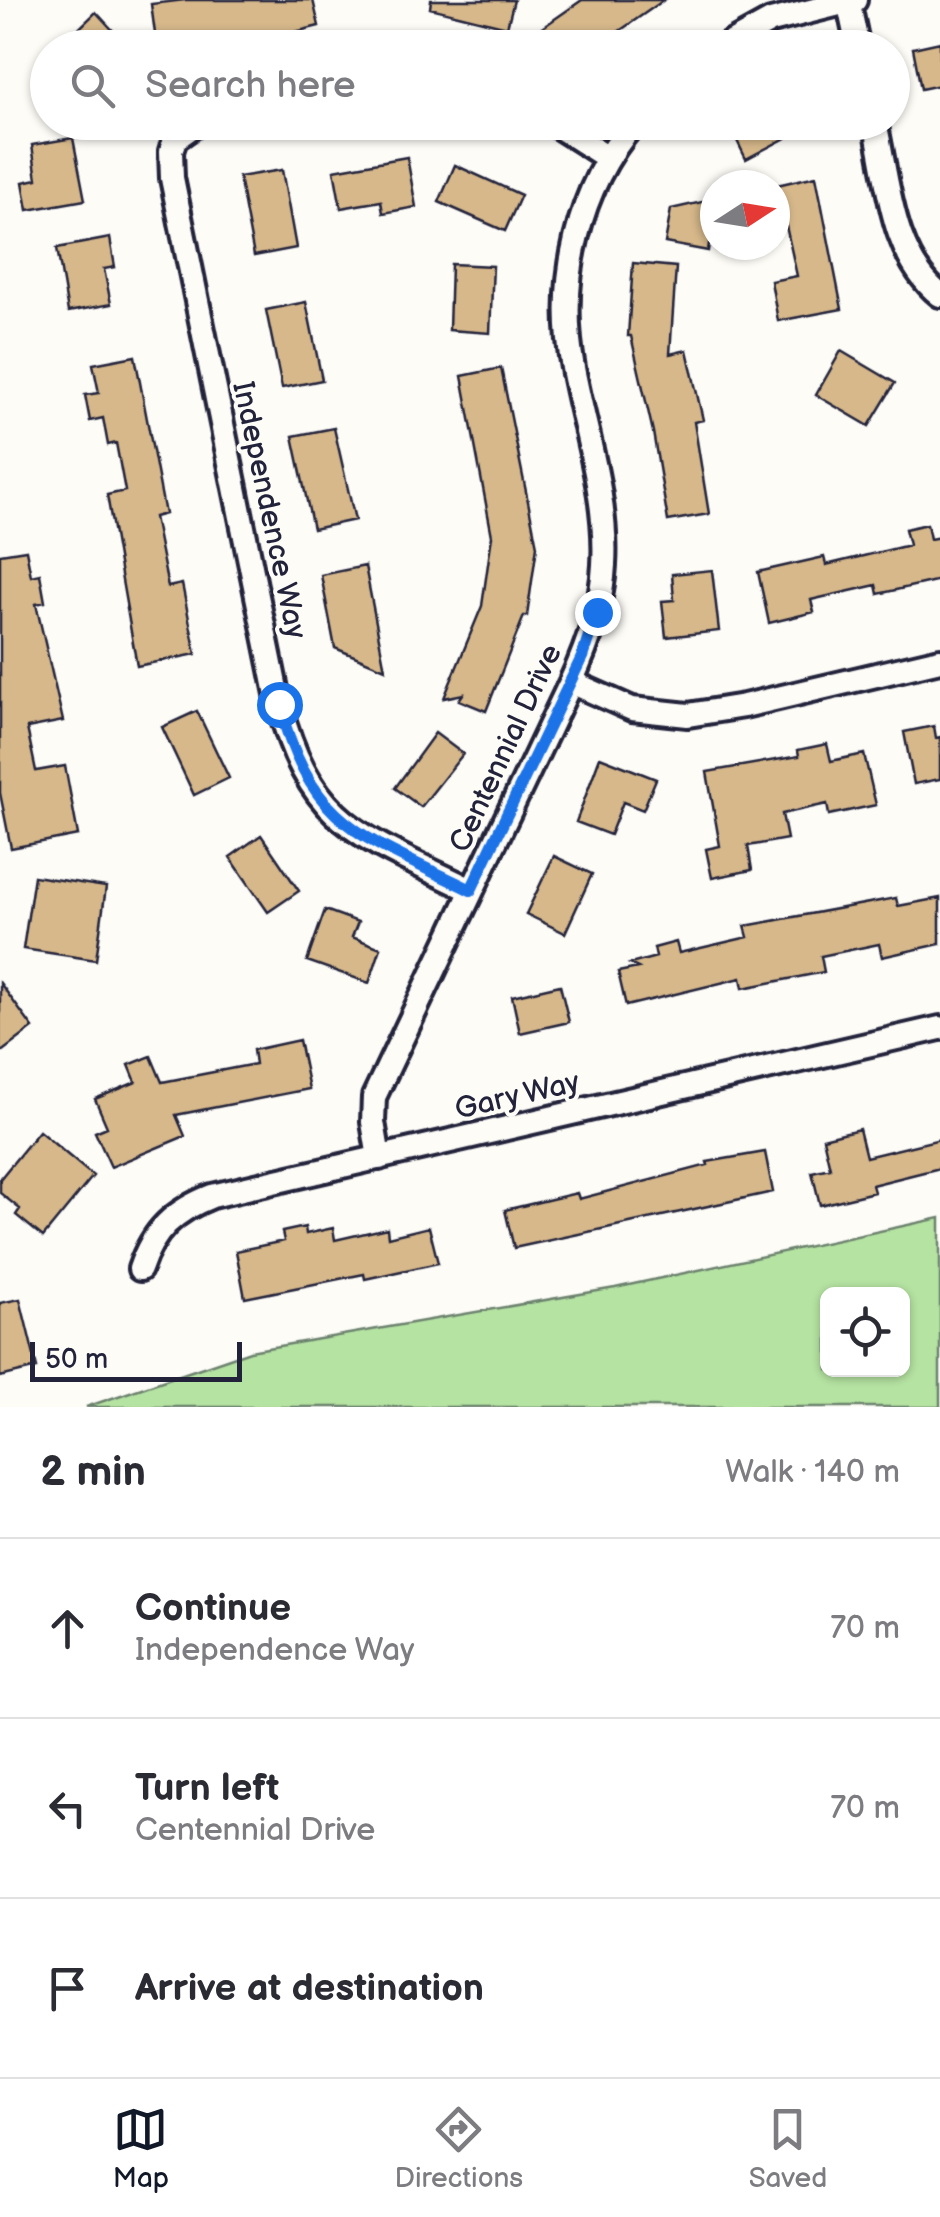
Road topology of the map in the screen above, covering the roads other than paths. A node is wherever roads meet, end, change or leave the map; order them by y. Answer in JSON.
{"nodes":[{"id":1,"x":851,"y":0,"type":"edge"},
{"id":2,"x":755,"y":30,"type":"edge"},
{"id":3,"x":855,"y":30,"type":"edge"},
{"id":4,"x":175,"y":140,"type":"edge"},
{"id":5,"x":580,"y":140,"type":"edge"},
{"id":6,"x":621,"y":140,"type":"edge"},
{"id":7,"x":879,"y":140,"type":"edge"},
{"id":8,"x":608,"y":158,"type":"junction"},
{"id":9,"x":940,"y":294,"type":"edge"},
{"id":10,"x":940,"y":660,"type":"edge"},
{"id":11,"x":570,"y":682,"type":"junction"},
{"id":12,"x":471,"y":890,"type":"junction"},
{"id":13,"x":940,"y":1028,"type":"edge"},
{"id":14,"x":379,"y":1158,"type":"junction"},
{"id":15,"x":140,"y":1269,"type":"dead end"}],
"edges":[{"from":1,"to":2,"type":"street"},
{"from":1,"to":3,"type":"street"},
{"from":4,"to":12,"type":"street","name":"Independence Way"},
{"from":5,"to":8,"type":"street"},
{"from":6,"to":8,"type":"street","name":"Centennial Drive"},
{"from":7,"to":9,"type":"street"},
{"from":8,"to":11,"type":"street","name":"Centennial Drive"},
{"from":10,"to":11,"type":"street"},
{"from":11,"to":12,"type":"street","name":"Centennial Drive"},
{"from":12,"to":14,"type":"street","name":"Centennial Drive"},
{"from":13,"to":14,"type":"street","name":"Gary Way"},
{"from":14,"to":15,"type":"street","name":"Gary Way"}]}
